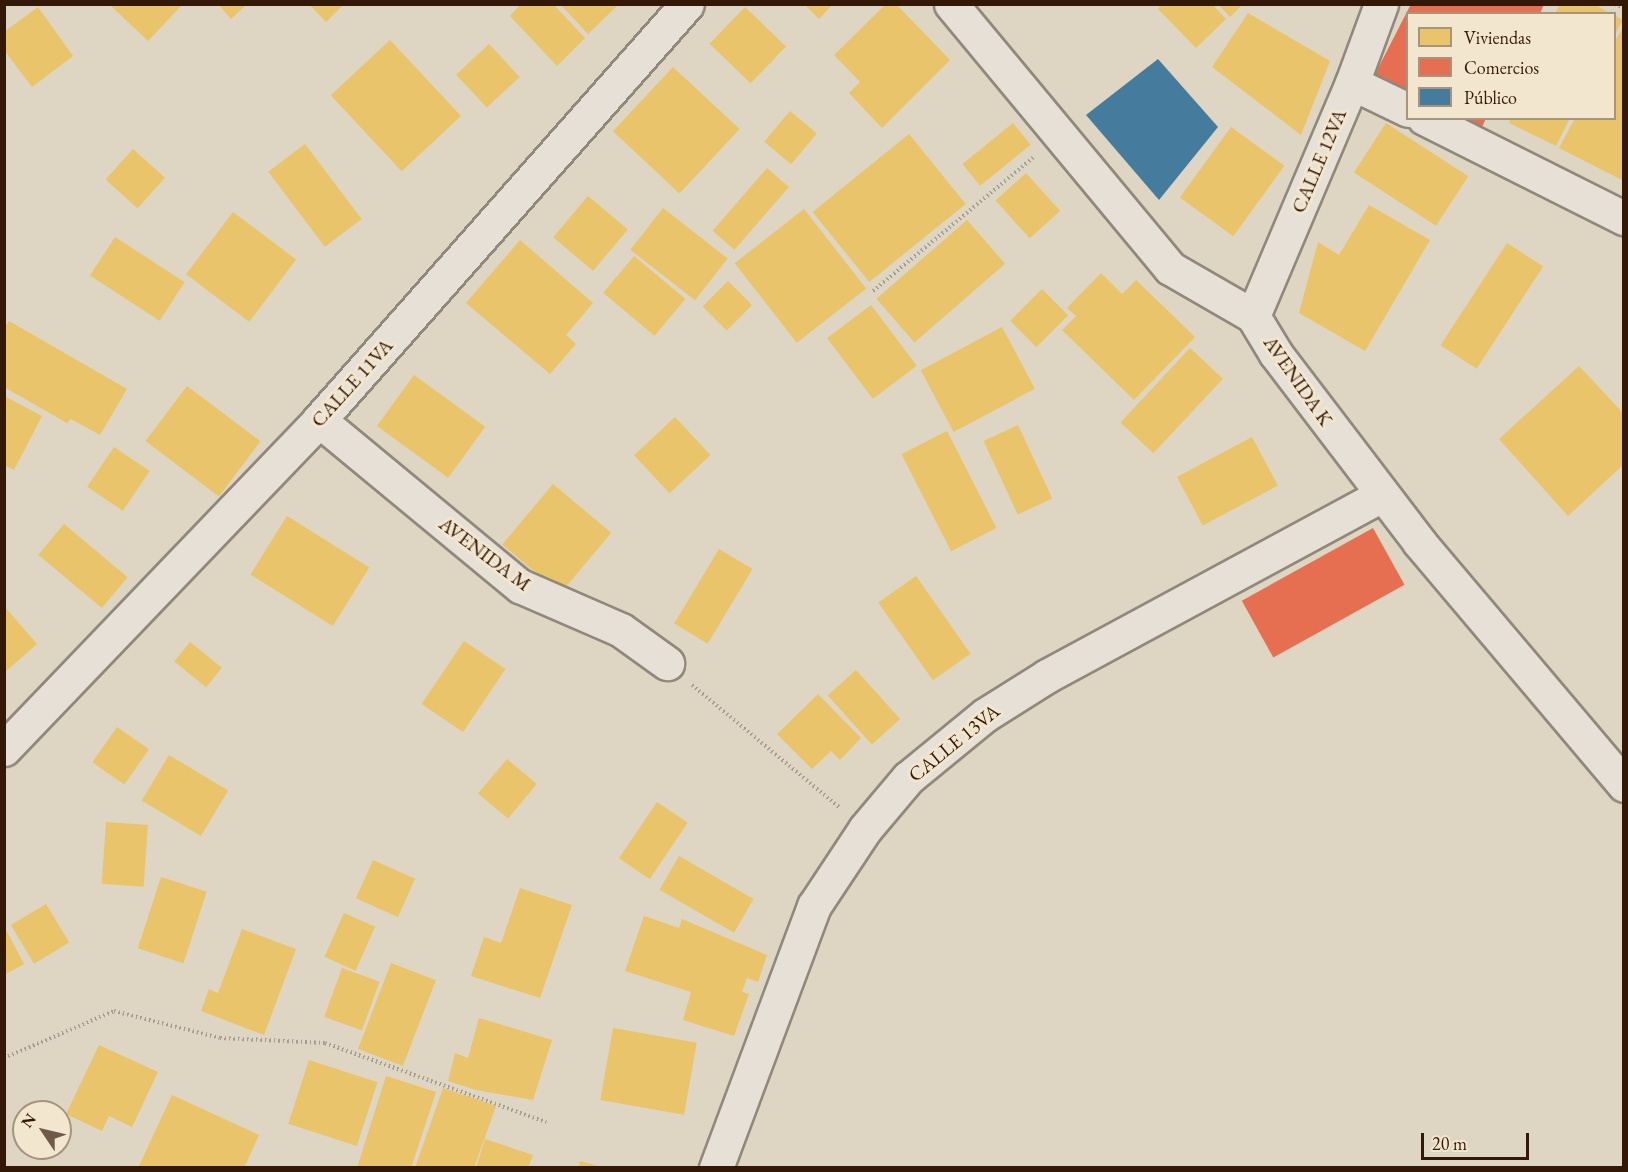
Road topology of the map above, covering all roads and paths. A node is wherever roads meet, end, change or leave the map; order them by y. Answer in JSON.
{"nodes":[{"id":1,"x":687,"y":4,"type":"edge"},
{"id":2,"x":951,"y":4,"type":"edge"},
{"id":3,"x":1381,"y":4,"type":"edge"},
{"id":4,"x":1615,"y":4,"type":"edge"},
{"id":5,"x":1623,"y":8,"type":"edge"},
{"id":6,"x":1352,"y":83,"type":"junction"},
{"id":7,"x":1406,"y":110,"type":"edge"},
{"id":8,"x":1428,"y":120,"type":"edge"},
{"id":9,"x":1060,"y":136,"type":"junction"},
{"id":10,"x":1623,"y":218,"type":"edge"},
{"id":11,"x":873,"y":291,"type":"dead end"},
{"id":12,"x":1253,"y":316,"type":"junction"},
{"id":13,"x":319,"y":420,"type":"junction"},
{"id":14,"x":1382,"y":495,"type":"junction"},
{"id":15,"x":667,"y":663,"type":"joint"},
{"id":16,"x":4,"y":749,"type":"edge"},
{"id":17,"x":1623,"y":784,"type":"edge"},
{"id":18,"x":865,"y":829,"type":"junction"},
{"id":19,"x":4,"y":1058,"type":"edge"},
{"id":20,"x":546,"y":1122,"type":"dead end"},
{"id":21,"x":716,"y":1167,"type":"edge"}],
"edges":[{"from":1,"to":13,"type":"street","name":"CALLE 11VA"},
{"from":2,"to":9,"type":"street","name":"AVENIDA K"},
{"from":3,"to":6,"type":"street","name":"CALLE 12VA"},
{"from":4,"to":5,"type":"path"},
{"from":6,"to":7,"type":"street"},
{"from":6,"to":12,"type":"street","name":"CALLE 12VA"},
{"from":8,"to":10,"type":"street"},
{"from":9,"to":11,"type":"path"},
{"from":9,"to":12,"type":"street","name":"AVENIDA K"},
{"from":12,"to":14,"type":"street","name":"AVENIDA K"},
{"from":13,"to":15,"type":"street","name":"AVENIDA M"},
{"from":13,"to":16,"type":"street","name":"CALLE 11VA"},
{"from":14,"to":17,"type":"street","name":"AVENIDA K"},
{"from":14,"to":18,"type":"street","name":"CALLE 13VA"},
{"from":15,"to":18,"type":"path"},
{"from":18,"to":21,"type":"street","name":"CALLE 13VA"},
{"from":19,"to":20,"type":"path"}]}
